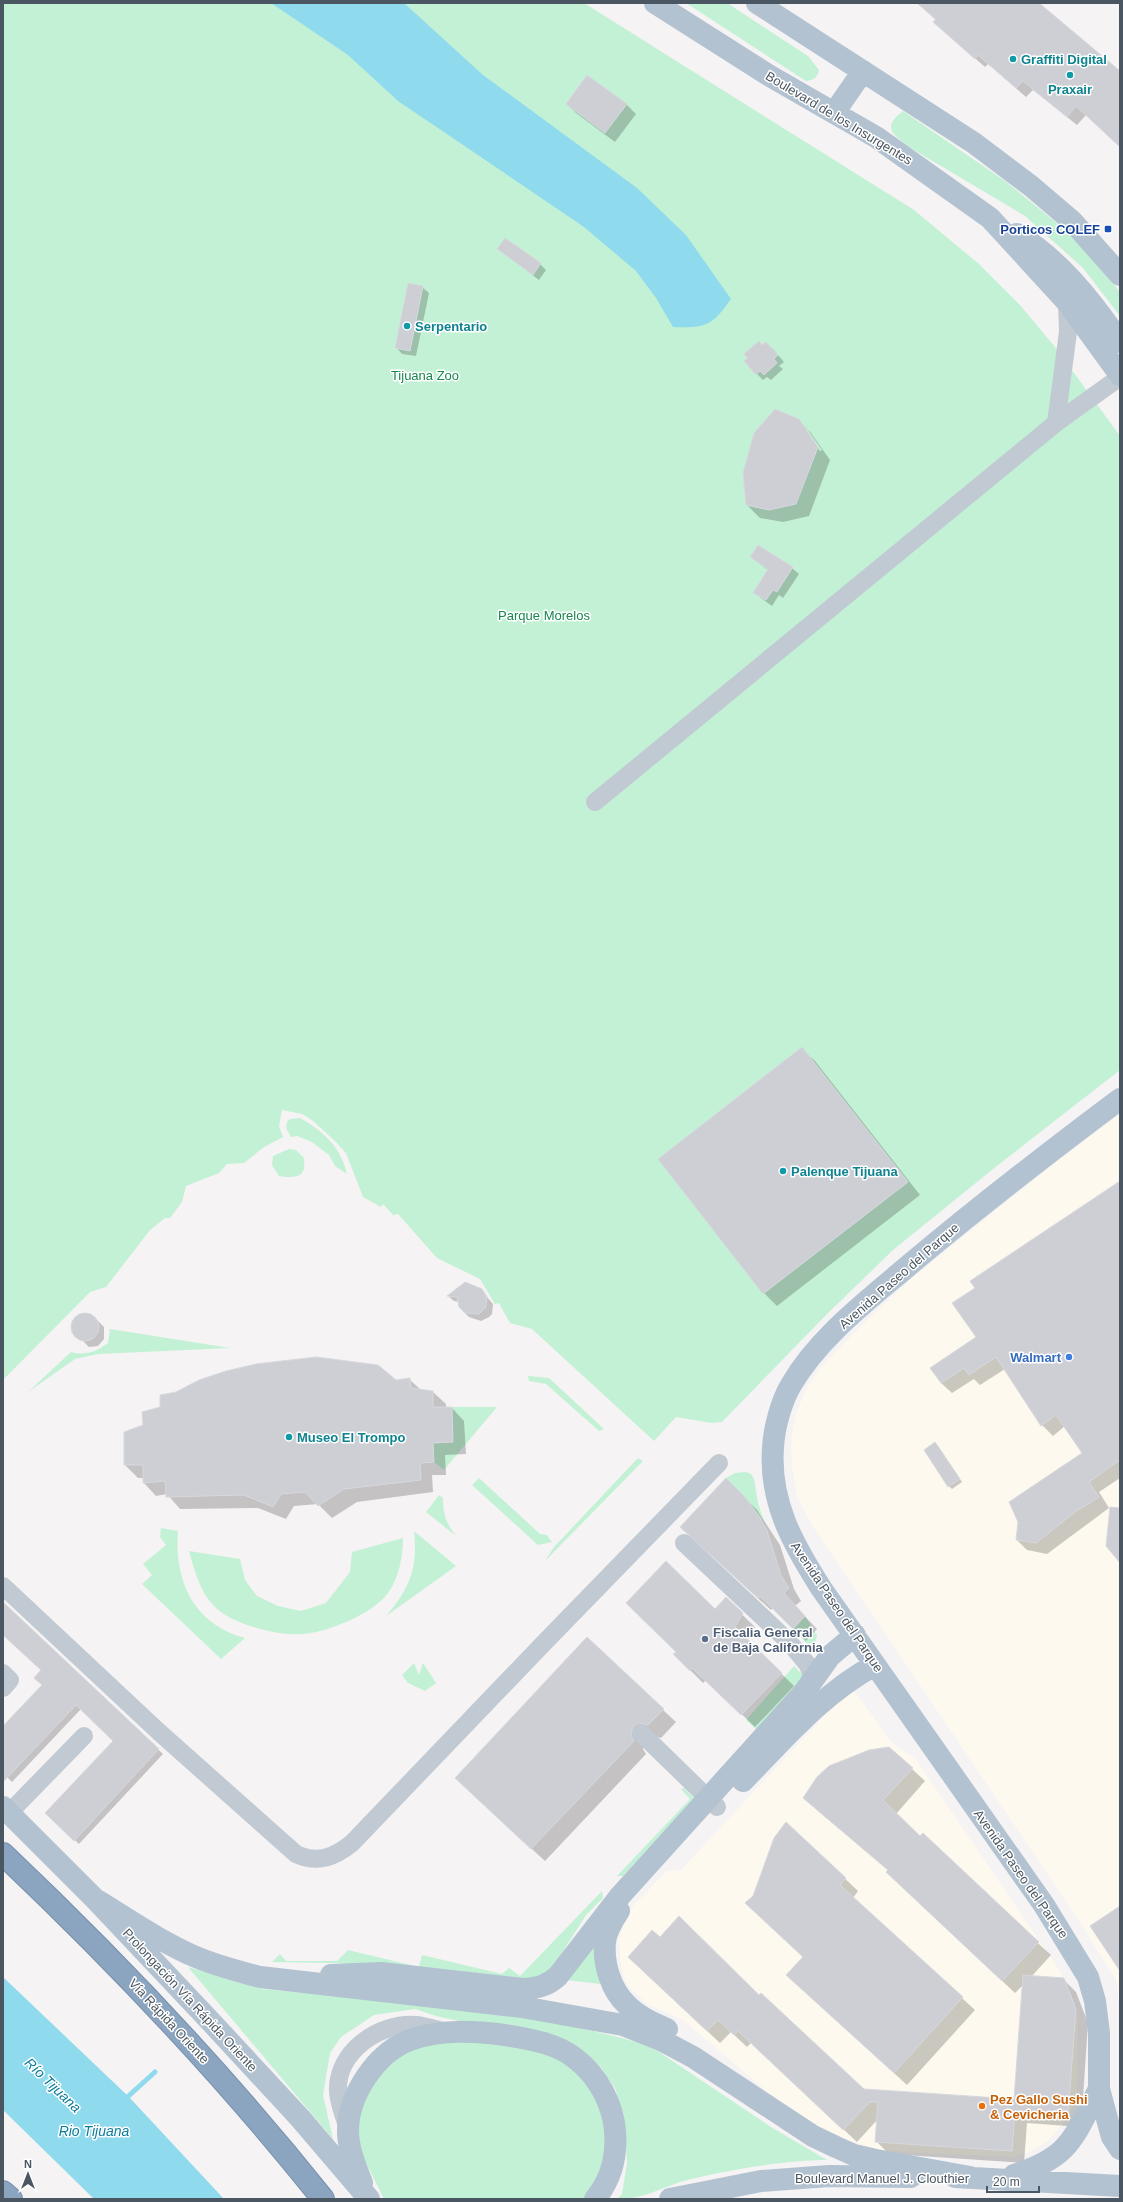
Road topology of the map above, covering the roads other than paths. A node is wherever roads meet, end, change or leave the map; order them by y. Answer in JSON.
{"nodes":[{"id":1,"x":655,"y":3,"type":"edge"},
{"id":2,"x":757,"y":3,"type":"edge"},
{"id":3,"x":863,"y":71,"type":"junction"},
{"id":4,"x":834,"y":113,"type":"junction"},
{"id":5,"x":990,"y":218,"type":"junction"},
{"id":6,"x":1120,"y":275,"type":"edge"},
{"id":7,"x":1067,"y":302,"type":"junction"},
{"id":8,"x":1120,"y":342,"type":"edge"},
{"id":9,"x":1120,"y":376,"type":"edge"},
{"id":10,"x":1056,"y":423,"type":"junction"},
{"id":11,"x":595,"y":802,"type":"dead end"},
{"id":12,"x":1120,"y":1099,"type":"edge"},
{"id":13,"x":719,"y":1463,"type":"dead end"},
{"id":14,"x":684,"y":1543,"type":"dead end"},
{"id":15,"x":3,"y":1586,"type":"edge"},
{"id":16,"x":855,"y":1635,"type":"junction"},
{"id":17,"x":875,"y":1665,"type":"junction"},
{"id":18,"x":3,"y":1673,"type":"edge"},
{"id":19,"x":813,"y":1680,"type":"junction"},
{"id":20,"x":3,"y":1688,"type":"edge"},
{"id":21,"x":641,"y":1733,"type":"dead end"},
{"id":22,"x":84,"y":1736,"type":"dead end"},
{"id":23,"x":713,"y":1802,"type":"junction"},
{"id":24,"x":6,"y":1810,"type":"edge"},
{"id":25,"x":3,"y":1854,"type":"edge"},
{"id":26,"x":95,"y":1899,"type":"junction"},
{"id":27,"x":289,"y":1981,"type":"junction"},
{"id":28,"x":1098,"y":2089,"type":"junction"},
{"id":29,"x":792,"y":2123,"type":"junction"},
{"id":30,"x":1120,"y":2149,"type":"edge"},
{"id":31,"x":970,"y":2177,"type":"junction"},
{"id":32,"x":1002,"y":2178,"type":"junction"},
{"id":33,"x":1120,"y":2186,"type":"edge"},
{"id":34,"x":3,"y":2192,"type":"edge"},
{"id":35,"x":368,"y":2198,"type":"edge"},
{"id":36,"x":11,"y":2199,"type":"edge"},
{"id":37,"x":323,"y":2199,"type":"edge"},
{"id":38,"x":595,"y":2199,"type":"edge"},
{"id":39,"x":670,"y":2199,"type":"edge"}],
"edges":[{"from":1,"to":4,"type":"main road","name":"Boulevard de los Insurgentes"},
{"from":2,"to":3,"type":"main road"},
{"from":3,"to":4,"type":"main road"},
{"from":3,"to":6,"type":"main road"},
{"from":4,"to":5,"type":"main road","name":"Boulevard de los Insurgentes"},
{"from":5,"to":7,"type":"main road","name":"Boulevard de los Insurgentes"},
{"from":5,"to":8,"type":"main road"},
{"from":7,"to":9,"type":"main road","name":"Boulevard de los Insurgentes"},
{"from":7,"to":10,"type":"lane"},
{"from":9,"to":10,"type":"lane"},
{"from":10,"to":11,"type":"lane"},
{"from":12,"to":16,"type":"main road","name":"Avenida Paseo del Parque"},
{"from":13,"to":15,"type":"lane"},
{"from":14,"to":19,"type":"lane"},
{"from":16,"to":17,"type":"main road","name":"Avenida Paseo del Parque"},
{"from":16,"to":19,"type":"main road"},
{"from":17,"to":23,"type":"main road"},
{"from":17,"to":28,"type":"main road","name":"Avenida Paseo del Parque"},
{"from":18,"to":20,"type":"lane"},
{"from":19,"to":23,"type":"main road"},
{"from":21,"to":23,"type":"lane"},
{"from":22,"to":24,"type":"lane"},
{"from":23,"to":27,"type":"main road"},
{"from":23,"to":29,"type":"main road"},
{"from":24,"to":26,"type":"main road","name":"Prolongación Vía Rápida Oriente"},
{"from":25,"to":37,"type":"highway","name":"Vía Rápida Oriente"},
{"from":26,"to":27,"type":"main road"},
{"from":26,"to":35,"type":"main road","name":"Prolongación Vía Rápida Oriente"},
{"from":27,"to":29,"type":"main road"},
{"from":28,"to":30,"type":"main road","name":"Avenida Paseo del Parque"},
{"from":28,"to":32,"type":"main road","name":"Avenida Paseo del Parque"},
{"from":29,"to":31,"type":"main road"},
{"from":31,"to":32,"type":"main road","name":"Boulevard Manuel J. Clouthier"},
{"from":31,"to":39,"type":"main road","name":"Boulevard Manuel J. Clouthier"},
{"from":32,"to":33,"type":"main road","name":"Boulevard Manuel J. Clouthier"},
{"from":34,"to":36,"type":"highway"},
{"from":35,"to":38,"type":"main road"}]}
